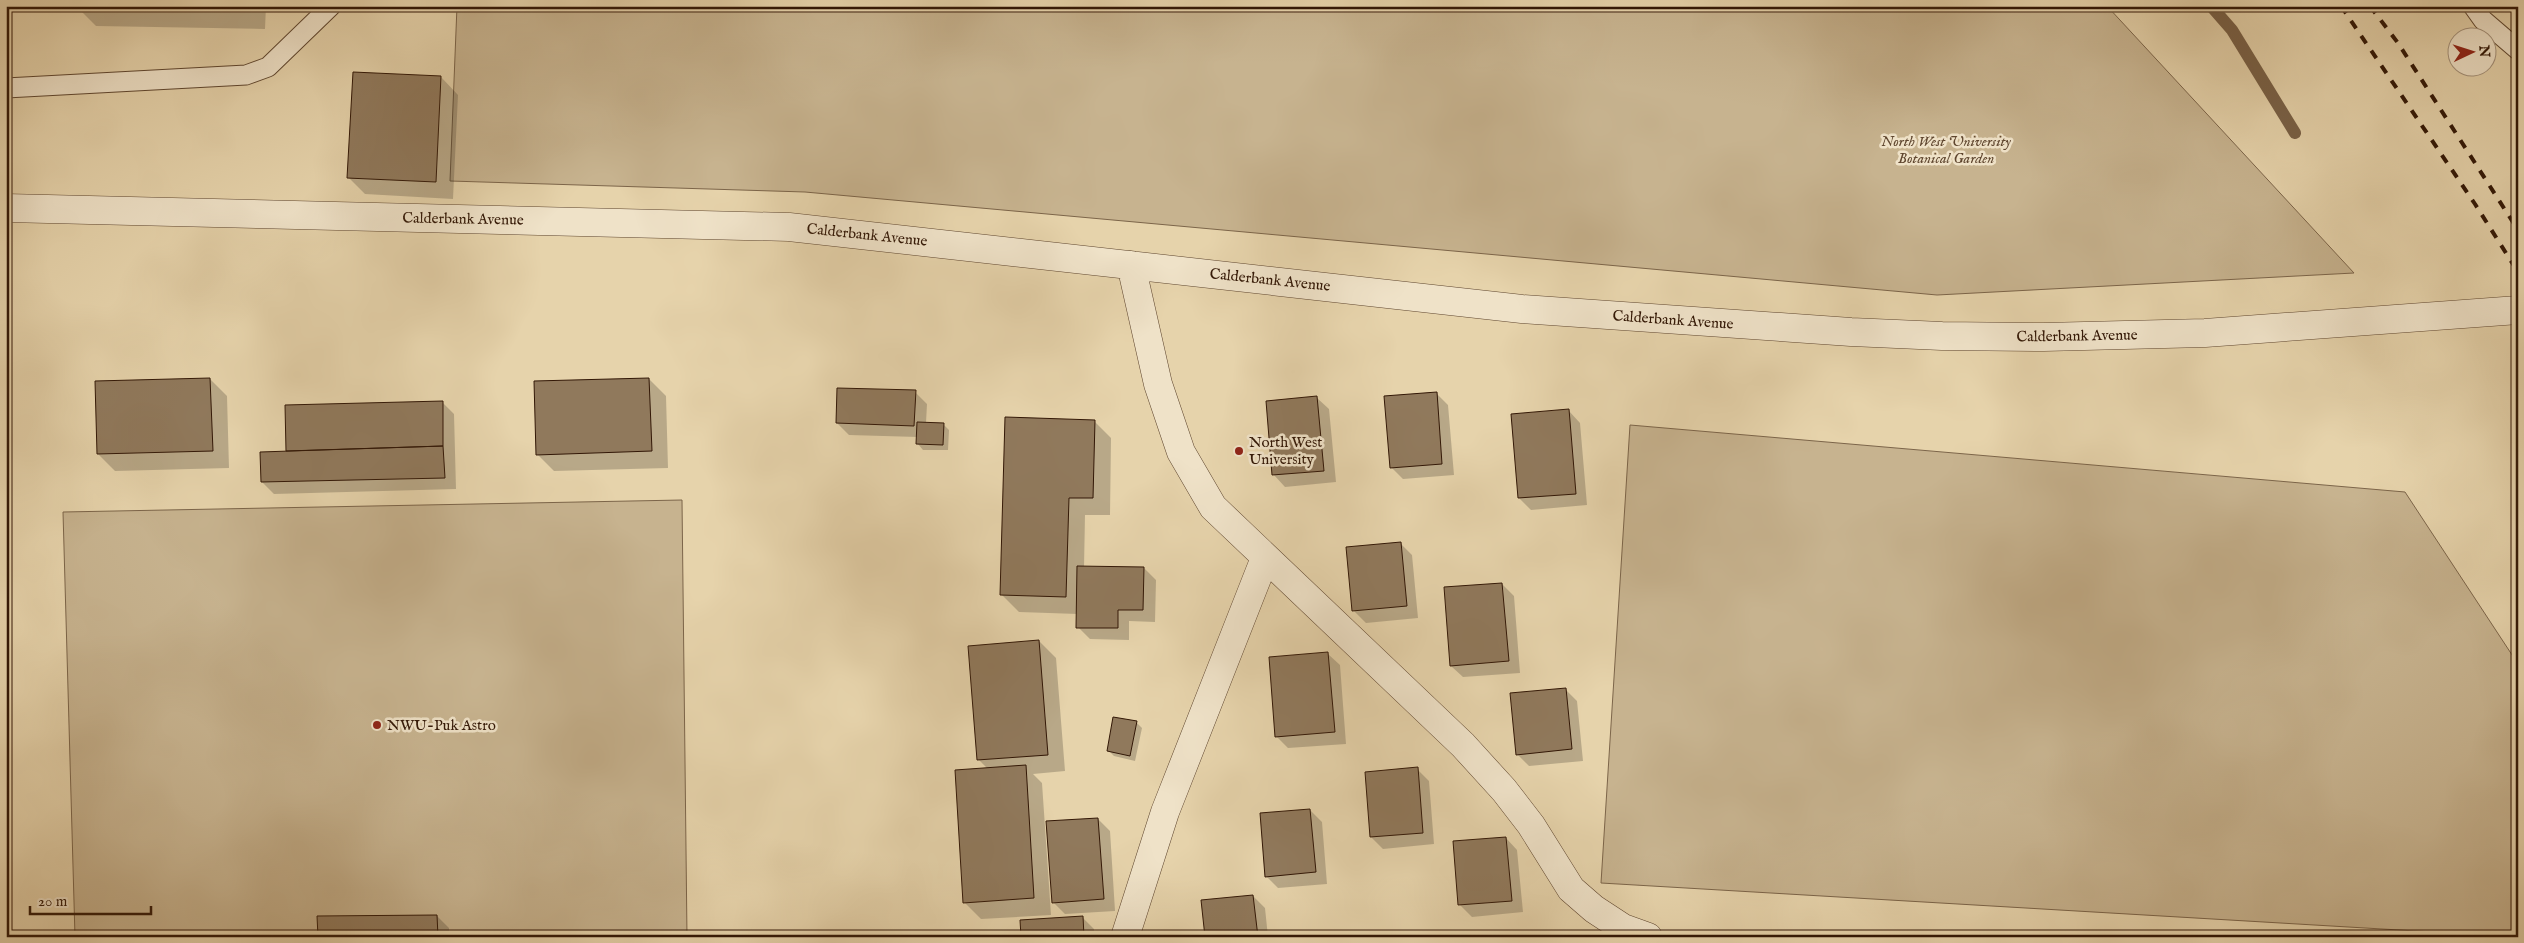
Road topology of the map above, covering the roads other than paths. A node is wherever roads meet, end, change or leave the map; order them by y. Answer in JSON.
{"nodes":[{"id":1,"x":330,"y":6,"type":"edge"},
{"id":2,"x":2473,"y":6,"type":"edge"},
{"id":3,"x":2518,"y":50,"type":"edge"},
{"id":4,"x":6,"y":88,"type":"edge"},
{"id":5,"x":11,"y":212,"type":"edge"},
{"id":6,"x":1131,"y":265,"type":"junction"},
{"id":7,"x":2518,"y":310,"type":"edge"},
{"id":8,"x":1265,"y":558,"type":"junction"},
{"id":9,"x":1125,"y":937,"type":"edge"},
{"id":10,"x":1648,"y":937,"type":"edge"}],
"edges":[{"from":1,"to":4,"type":"lane"},
{"from":2,"to":3,"type":"lane"},
{"from":5,"to":6,"type":"street","name":"Calderbank Avenue"},
{"from":6,"to":7,"type":"street","name":"Calderbank Avenue"},
{"from":6,"to":8,"type":"street"},
{"from":8,"to":9,"type":"street"},
{"from":8,"to":10,"type":"street"}]}
